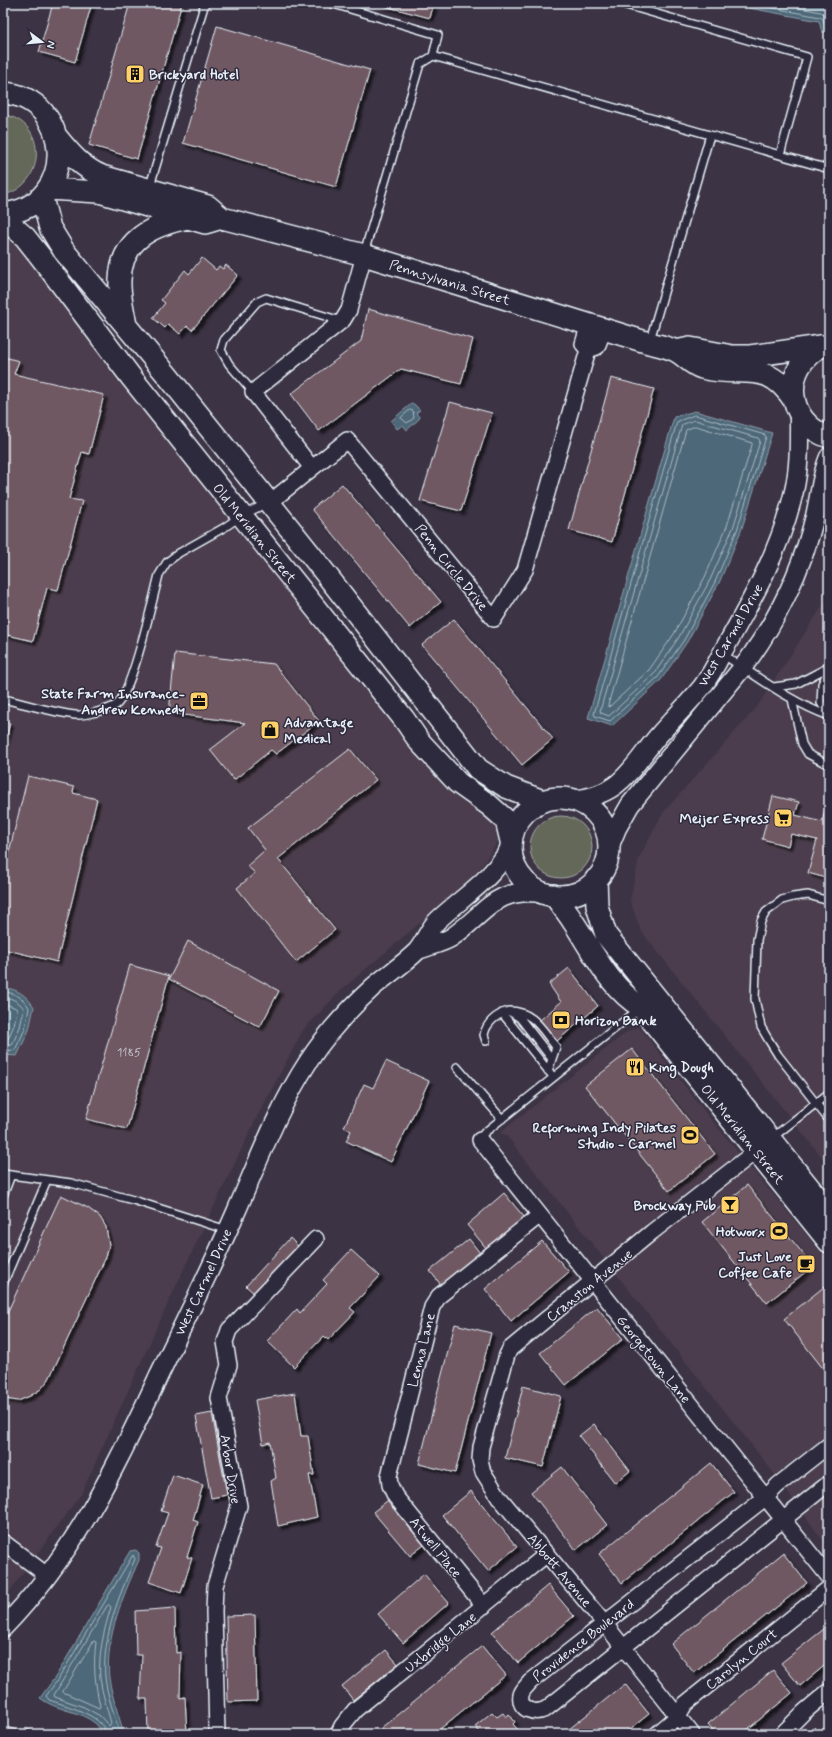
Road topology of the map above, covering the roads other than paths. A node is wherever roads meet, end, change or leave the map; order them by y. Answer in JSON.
{"nodes":[{"id":1,"x":205,"y":3,"type":"edge"},
{"id":2,"x":330,"y":3,"type":"edge"},
{"id":3,"x":618,"y":3,"type":"edge"},
{"id":4,"x":432,"y":56,"type":"junction"},
{"id":5,"x":3,"y":93,"type":"edge"},
{"id":6,"x":710,"y":135,"type":"junction"},
{"id":7,"x":56,"y":136,"type":"junction"},
{"id":8,"x":780,"y":155,"type":"junction"},
{"id":9,"x":829,"y":169,"type":"edge"},
{"id":10,"x":149,"y":190,"type":"junction"},
{"id":11,"x":45,"y":194,"type":"junction"},
{"id":12,"x":3,"y":214,"type":"edge"},
{"id":13,"x":3,"y":218,"type":"edge"},
{"id":14,"x":191,"y":218,"type":"junction"},
{"id":15,"x":222,"y":218,"type":"junction"},
{"id":16,"x":364,"y":255,"type":"junction"},
{"id":17,"x":341,"y":321,"type":"junction"},
{"id":18,"x":596,"y":326,"type":"junction"},
{"id":19,"x":126,"y":327,"type":"junction"},
{"id":20,"x":649,"y":343,"type":"junction"},
{"id":21,"x":826,"y":344,"type":"edge"},
{"id":22,"x":676,"y":352,"type":"junction"},
{"id":23,"x":253,"y":392,"type":"junction"},
{"id":24,"x":797,"y":407,"type":"junction"},
{"id":25,"x":829,"y":437,"type":"edge"},
{"id":26,"x":829,"y":457,"type":"edge"},
{"id":27,"x":312,"y":468,"type":"junction"},
{"id":28,"x":269,"y":503,"type":"junction"},
{"id":29,"x":241,"y":516,"type":"junction"},
{"id":30,"x":722,"y":654,"type":"junction"},
{"id":31,"x":743,"y":667,"type":"junction"},
{"id":32,"x":829,"y":668,"type":"edge"},
{"id":33,"x":774,"y":688,"type":"junction"},
{"id":34,"x":3,"y":699,"type":"edge"},
{"id":35,"x":792,"y":699,"type":"junction"},
{"id":36,"x":829,"y":715,"type":"edge"},
{"id":37,"x":824,"y":763,"type":"dead end"},
{"id":38,"x":572,"y":800,"type":"junction"},
{"id":39,"x":543,"y":801,"type":"junction"},
{"id":40,"x":511,"y":843,"type":"junction"},
{"id":41,"x":608,"y":850,"type":"junction"},
{"id":42,"x":596,"y":879,"type":"junction"},
{"id":43,"x":548,"y":894,"type":"junction"},
{"id":44,"x":829,"y":901,"type":"edge"},
{"id":45,"x":418,"y":950,"type":"junction"},
{"id":46,"x":641,"y":1007,"type":"junction"},
{"id":47,"x":506,"y":1012,"type":"junction"},
{"id":48,"x":486,"y":1041,"type":"dead end"},
{"id":49,"x":457,"y":1067,"type":"dead end"},
{"id":50,"x":548,"y":1071,"type":"junction"},
{"id":51,"x":554,"y":1078,"type":"junction"},
{"id":52,"x":829,"y":1094,"type":"edge"},
{"id":53,"x":816,"y":1104,"type":"junction"},
{"id":54,"x":502,"y":1119,"type":"junction"},
{"id":55,"x":829,"y":1120,"type":"edge"},
{"id":56,"x":480,"y":1140,"type":"joint"},
{"id":57,"x":763,"y":1145,"type":"junction"},
{"id":58,"x":3,"y":1174,"type":"edge"},
{"id":59,"x":11,"y":1175,"type":"junction"},
{"id":60,"x":47,"y":1180,"type":"junction"},
{"id":61,"x":3,"y":1196,"type":"edge"},
{"id":62,"x":829,"y":1212,"type":"edge"},
{"id":63,"x":540,"y":1215,"type":"junction"},
{"id":64,"x":228,"y":1231,"type":"junction"},
{"id":65,"x":316,"y":1239,"type":"dead end"},
{"id":66,"x":829,"y":1242,"type":"edge"},
{"id":67,"x":594,"y":1281,"type":"junction"},
{"id":68,"x":3,"y":1284,"type":"edge"},
{"id":69,"x":829,"y":1445,"type":"edge"},
{"id":70,"x":480,"y":1458,"type":"joint"},
{"id":71,"x":829,"y":1483,"type":"edge"},
{"id":72,"x":390,"y":1485,"type":"joint"},
{"id":73,"x":765,"y":1498,"type":"junction"},
{"id":74,"x":783,"y":1521,"type":"junction"},
{"id":75,"x":3,"y":1542,"type":"edge"},
{"id":76,"x":547,"y":1554,"type":"junction"},
{"id":77,"x":48,"y":1576,"type":"junction"},
{"id":78,"x":829,"y":1577,"type":"edge"},
{"id":79,"x":829,"y":1588,"type":"edge"},
{"id":80,"x":484,"y":1606,"type":"junction"},
{"id":81,"x":604,"y":1623,"type":"junction"},
{"id":82,"x":3,"y":1628,"type":"edge"},
{"id":83,"x":624,"y":1647,"type":"junction"},
{"id":84,"x":829,"y":1690,"type":"edge"},
{"id":85,"x":678,"y":1716,"type":"junction"},
{"id":86,"x":217,"y":1734,"type":"edge"},
{"id":87,"x":338,"y":1734,"type":"edge"},
{"id":88,"x":657,"y":1734,"type":"edge"},
{"id":89,"x":692,"y":1734,"type":"edge"},
{"id":90,"x":782,"y":1734,"type":"edge"}],
"edges":[{"from":1,"to":10,"type":"lane"},
{"from":2,"to":4,"type":"lane"},
{"from":3,"to":8,"type":"lane"},
{"from":4,"to":6,"type":"lane"},
{"from":4,"to":16,"type":"lane"},
{"from":5,"to":7,"type":"main road"},
{"from":6,"to":8,"type":"lane"},
{"from":6,"to":20,"type":"lane"},
{"from":7,"to":10,"type":"main road","name":"Pennsylvania Street"},
{"from":7,"to":11,"type":"main road"},
{"from":8,"to":9,"type":"lane"},
{"from":10,"to":15,"type":"main road","name":"Pennsylvania Street"},
{"from":11,"to":12,"type":"main road"},
{"from":11,"to":14,"type":"main road","name":"Pennsylvania Street"},
{"from":11,"to":19,"type":"main road"},
{"from":13,"to":29,"type":"main road","name":"Old Meridian Street"},
{"from":14,"to":15,"type":"main road","name":"Pennsylvania Street"},
{"from":14,"to":19,"type":"main road"},
{"from":15,"to":16,"type":"main road","name":"Pennsylvania Street"},
{"from":16,"to":17,"type":"street"},
{"from":16,"to":18,"type":"main road","name":"Pennsylvania Street"},
{"from":17,"to":23,"type":"street"},
{"from":17,"to":23,"type":"lane"},
{"from":18,"to":20,"type":"main road","name":"Pennsylvania Street"},
{"from":18,"to":27,"type":"street","name":"Penn Circle Drive"},
{"from":19,"to":28,"type":"main road"},
{"from":20,"to":22,"type":"main road","name":"Pennsylvania Street"},
{"from":21,"to":22,"type":"main road","name":"Pennsylvania Street"},
{"from":21,"to":24,"type":"main road"},
{"from":22,"to":24,"type":"main road","name":"Pennsylvania Street"},
{"from":23,"to":27,"type":"street"},
{"from":24,"to":25,"type":"main road","name":"Pennsylvania Street"},
{"from":24,"to":30,"type":"street","name":"West Carmel Drive"},
{"from":26,"to":31,"type":"street","name":"West Carmel Drive"},
{"from":27,"to":28,"type":"street","name":"Penn Circle Drive"},
{"from":28,"to":29,"type":"lane"},
{"from":28,"to":39,"type":"main road"},
{"from":29,"to":34,"type":"lane"},
{"from":29,"to":40,"type":"main road","name":"Old Meridian Street"},
{"from":30,"to":31,"type":"lane"},
{"from":30,"to":38,"type":"street","name":"West Carmel Drive"},
{"from":31,"to":33,"type":"lane"},
{"from":31,"to":41,"type":"street","name":"West Carmel Drive"},
{"from":32,"to":33,"type":"lane"},
{"from":32,"to":36,"type":"lane"},
{"from":33,"to":35,"type":"lane"},
{"from":35,"to":36,"type":"lane"},
{"from":35,"to":37,"type":"lane"},
{"from":38,"to":39,"type":"main road"},
{"from":38,"to":41,"type":"main road"},
{"from":39,"to":40,"type":"main road"},
{"from":40,"to":43,"type":"main road"},
{"from":40,"to":45,"type":"street","name":"West Carmel Drive"},
{"from":41,"to":42,"type":"main road"},
{"from":42,"to":43,"type":"main road"},
{"from":42,"to":57,"type":"main road","name":"Old Meridian Street"},
{"from":43,"to":45,"type":"street","name":"West Carmel Drive"},
{"from":43,"to":46,"type":"main road","name":"Old Meridian Street"},
{"from":44,"to":53,"type":"lane"},
{"from":45,"to":64,"type":"street","name":"West Carmel Drive"},
{"from":46,"to":51,"type":"lane"},
{"from":46,"to":57,"type":"main road","name":"Old Meridian Street"},
{"from":47,"to":48,"type":"lane"},
{"from":47,"to":50,"type":"lane"},
{"from":47,"to":50,"type":"lane"},
{"from":49,"to":54,"type":"lane"},
{"from":50,"to":51,"type":"lane"},
{"from":51,"to":54,"type":"lane"},
{"from":52,"to":53,"type":"lane"},
{"from":53,"to":55,"type":"lane"},
{"from":53,"to":57,"type":"lane"},
{"from":54,"to":56,"type":"lane"},
{"from":56,"to":63,"type":"street","name":"Georgetown Lane"},
{"from":57,"to":62,"type":"main road","name":"Old Meridian Street"},
{"from":57,"to":66,"type":"main road","name":"Old Meridian Street"},
{"from":57,"to":67,"type":"street","name":"Cranston Avenue"},
{"from":58,"to":59,"type":"lane"},
{"from":59,"to":60,"type":"lane"},
{"from":59,"to":61,"type":"lane"},
{"from":60,"to":64,"type":"lane"},
{"from":60,"to":68,"type":"lane"},
{"from":63,"to":67,"type":"street","name":"Georgetown Lane"},
{"from":63,"to":72,"type":"street","name":"Lenna Lane"},
{"from":64,"to":77,"type":"street","name":"West Carmel Drive"},
{"from":65,"to":86,"type":"street","name":"Arbor Drive"},
{"from":67,"to":70,"type":"street","name":"Cranston Avenue"},
{"from":67,"to":73,"type":"street","name":"Georgetown Lane"},
{"from":69,"to":73,"type":"street","name":"Providence Boulevard"},
{"from":70,"to":76,"type":"street","name":"Abbott Avenue"},
{"from":71,"to":74,"type":"street","name":"Providence Boulevard"},
{"from":72,"to":80,"type":"street","name":"Atwell Place"},
{"from":73,"to":74,"type":"street","name":"Georgetown Lane"},
{"from":73,"to":81,"type":"street","name":"Providence Boulevard"},
{"from":74,"to":78,"type":"street","name":"Georgetown Lane"},
{"from":74,"to":83,"type":"street","name":"Providence Boulevard"},
{"from":75,"to":77,"type":"street"},
{"from":76,"to":80,"type":"street","name":"Uxbridge Lane"},
{"from":76,"to":81,"type":"street","name":"Abbott Avenue"},
{"from":77,"to":82,"type":"street","name":"West Carmel Drive"},
{"from":79,"to":85,"type":"street","name":"Carolyn Court"},
{"from":80,"to":87,"type":"street","name":"Uxbridge Lane"},
{"from":81,"to":83,"type":"street","name":"Abbott Avenue"},
{"from":81,"to":83,"type":"street","name":"Providence Boulevard"},
{"from":83,"to":85,"type":"street","name":"Abbott Avenue"},
{"from":84,"to":90,"type":"street"},
{"from":85,"to":88,"type":"street","name":"Carolyn Court"},
{"from":85,"to":89,"type":"street","name":"Abbott Avenue"}]}
